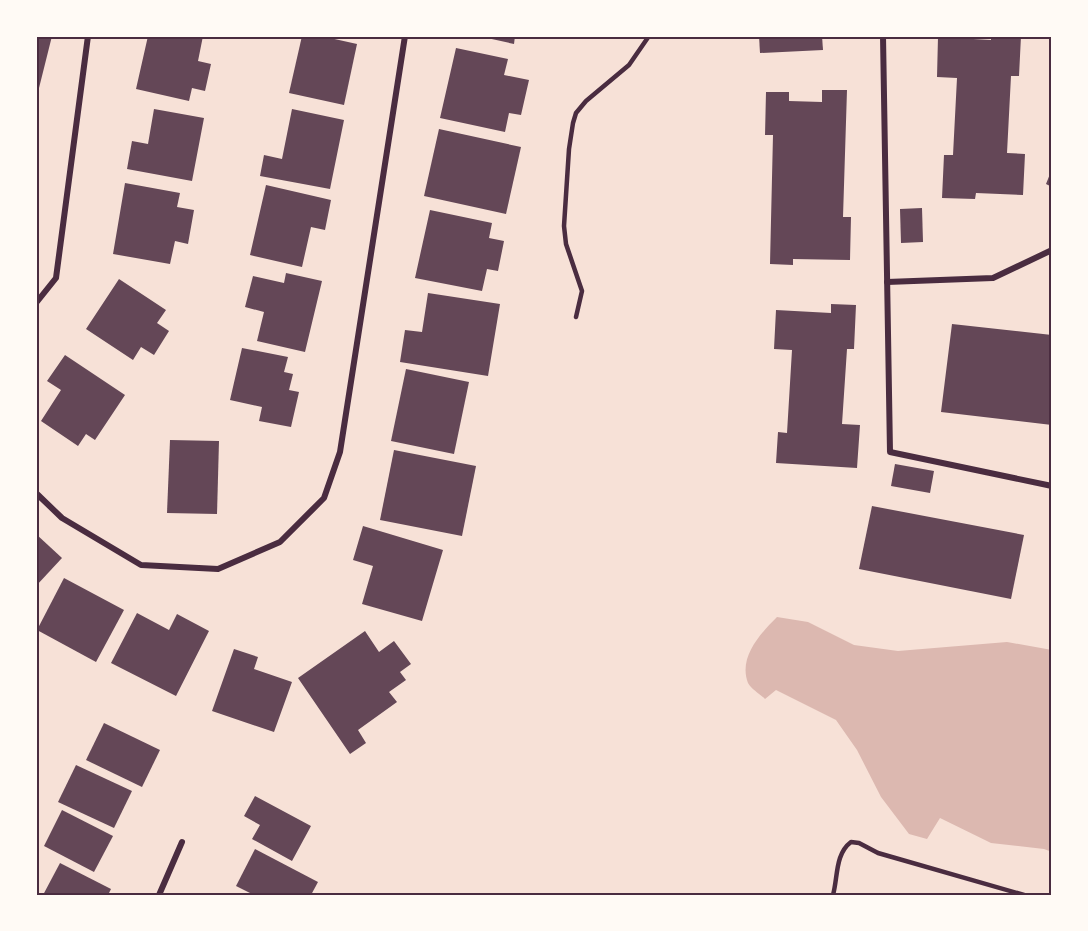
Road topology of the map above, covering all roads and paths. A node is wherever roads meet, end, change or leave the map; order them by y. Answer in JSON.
{"nodes":[{"id":1,"x":88,"y":36,"type":"edge"},
{"id":2,"x":405,"y":36,"type":"edge"},
{"id":3,"x":649,"y":36,"type":"edge"},
{"id":4,"x":883,"y":36,"type":"edge"},
{"id":5,"x":1052,"y":250,"type":"edge"},
{"id":6,"x":887,"y":282,"type":"junction"},
{"id":7,"x":36,"y":303,"type":"edge"},
{"id":8,"x":576,"y":317,"type":"dead end"},
{"id":9,"x":1052,"y":486,"type":"edge"},
{"id":10,"x":36,"y":493,"type":"edge"},
{"id":11,"x":182,"y":842,"type":"dead end"},
{"id":12,"x":159,"y":895,"type":"edge"},
{"id":13,"x":833,"y":895,"type":"edge"},
{"id":14,"x":1024,"y":895,"type":"edge"}],
"edges":[{"from":1,"to":7,"type":"street"},
{"from":2,"to":10,"type":"street"},
{"from":3,"to":8,"type":"lane"},
{"from":4,"to":6,"type":"street"},
{"from":5,"to":6,"type":"street"},
{"from":6,"to":9,"type":"street"},
{"from":11,"to":12,"type":"street"},
{"from":13,"to":14,"type":"lane"}]}
